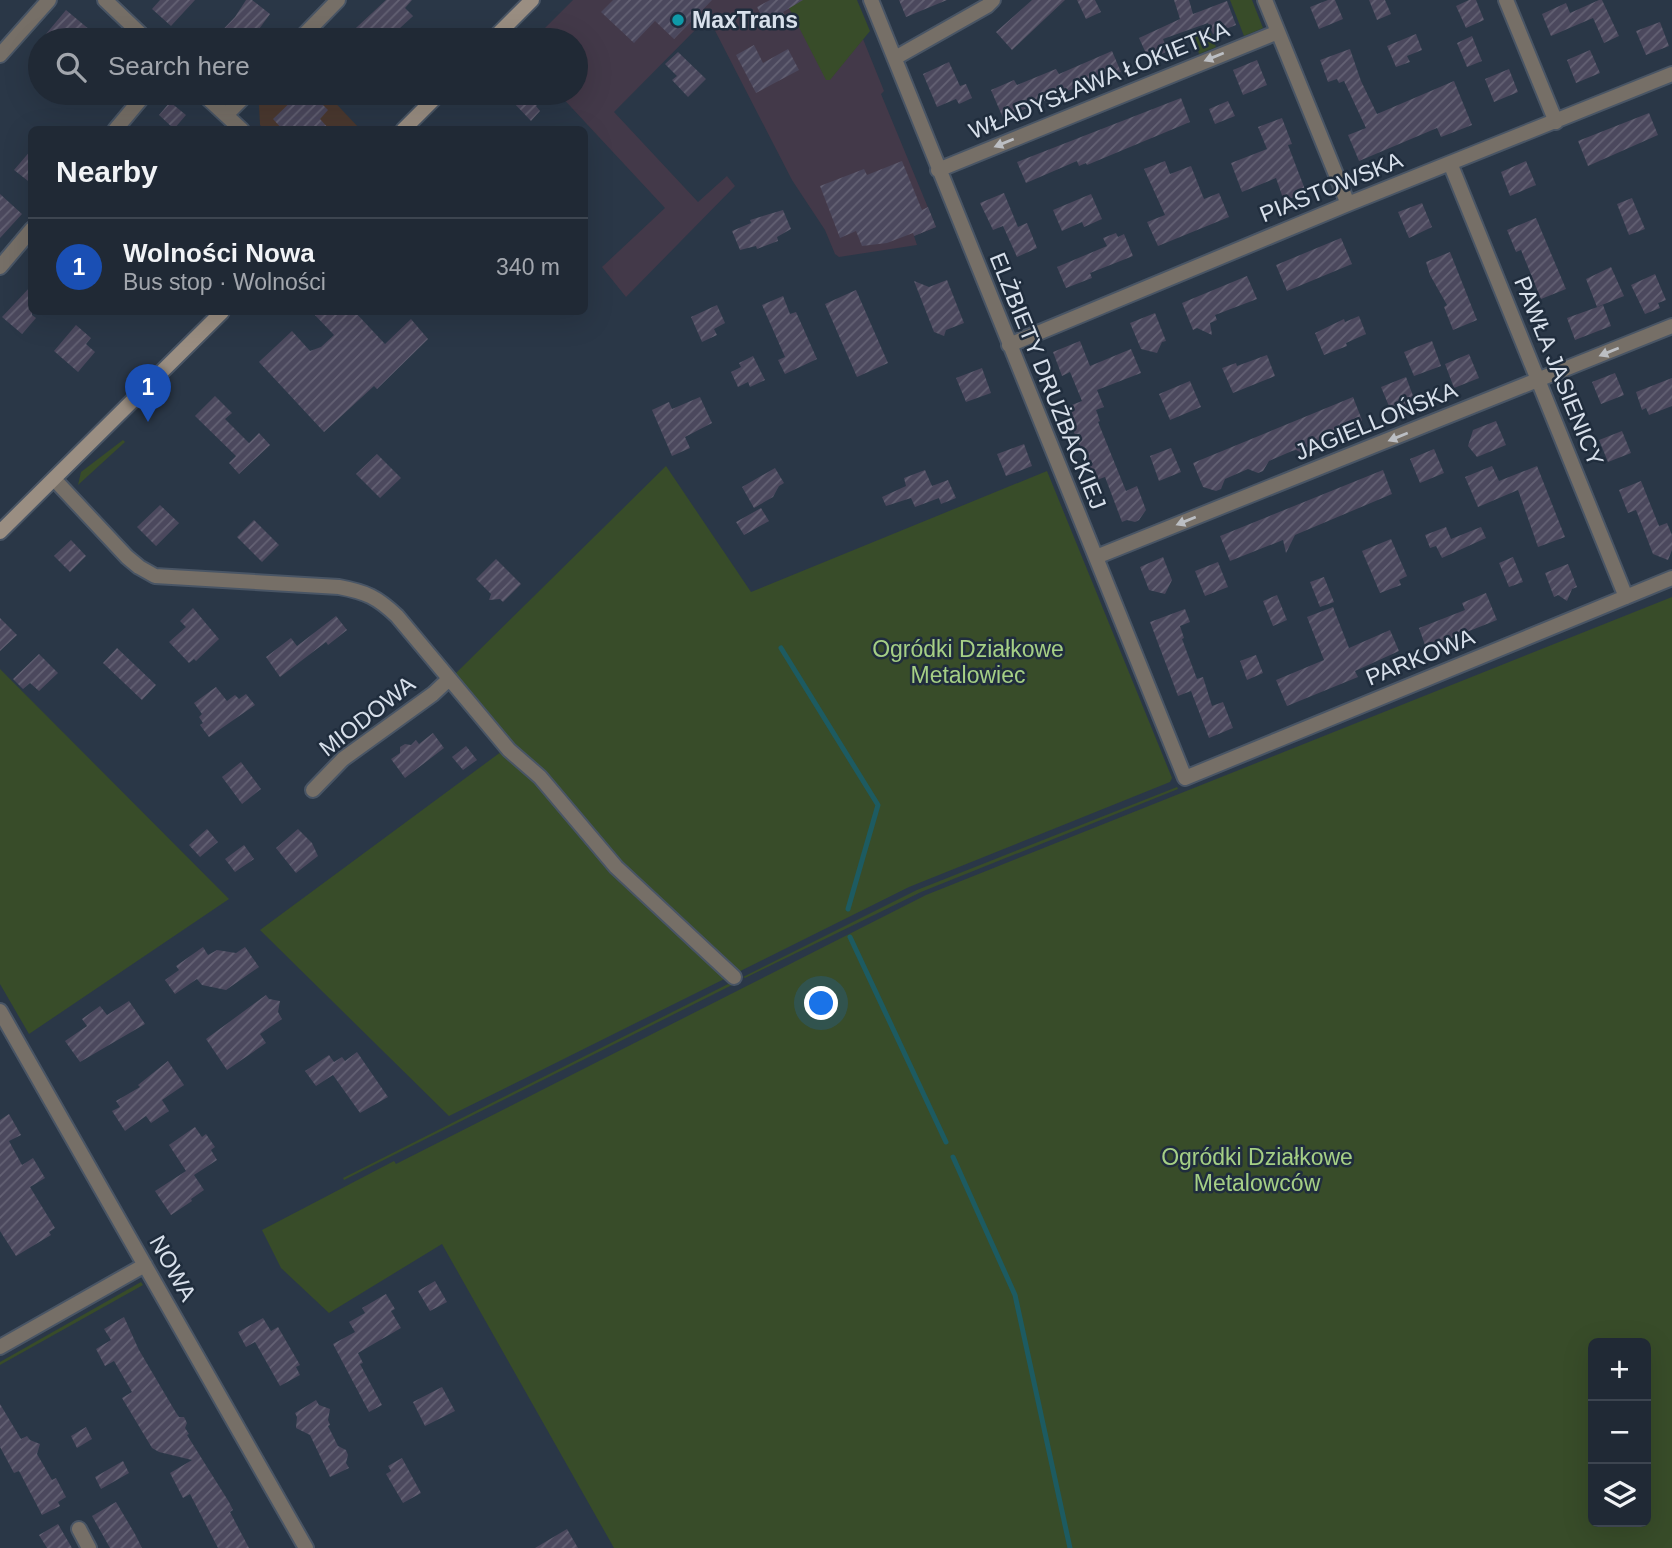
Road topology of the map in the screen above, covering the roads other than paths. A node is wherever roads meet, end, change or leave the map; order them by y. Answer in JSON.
{"nodes":[{"id":1,"x":49,"y":0,"type":"edge"},
{"id":2,"x":338,"y":0,"type":"edge"},
{"id":3,"x":533,"y":0,"type":"edge"},
{"id":4,"x":871,"y":0,"type":"edge"},
{"id":5,"x":993,"y":0,"type":"edge"},
{"id":6,"x":1265,"y":0,"type":"edge"},
{"id":7,"x":1506,"y":0,"type":"edge"},
{"id":8,"x":111,"y":2,"type":"edge"},
{"id":9,"x":135,"y":28,"type":"edge"},
{"id":10,"x":311,"y":28,"type":"edge"},
{"id":11,"x":504,"y":28,"type":"edge"},
{"id":12,"x":1278,"y":32,"type":"junction"},
{"id":13,"x":0,"y":55,"type":"edge"},
{"id":14,"x":895,"y":58,"type":"junction"},
{"id":15,"x":1672,"y":74,"type":"edge"},
{"id":16,"x":136,"y":105,"type":"edge"},
{"id":17,"x":215,"y":105,"type":"edge"},
{"id":18,"x":236,"y":105,"type":"edge"},
{"id":19,"x":428,"y":105,"type":"edge"},
{"id":20,"x":226,"y":115,"type":"junction"},
{"id":21,"x":1556,"y":122,"type":"junction"},
{"id":22,"x":118,"y":126,"type":"edge"},
{"id":23,"x":238,"y":126,"type":"edge"},
{"id":24,"x":407,"y":126,"type":"edge"},
{"id":25,"x":1450,"y":163,"type":"junction"},
{"id":26,"x":938,"y":170,"type":"junction"},
{"id":27,"x":1349,"y":204,"type":"junction"},
{"id":28,"x":28,"y":234,"type":"edge"},
{"id":29,"x":0,"y":267,"type":"edge"},
{"id":30,"x":219,"y":315,"type":"edge"},
{"id":31,"x":1672,"y":326,"type":"edge"},
{"id":32,"x":1009,"y":345,"type":"junction"},
{"id":33,"x":1539,"y":381,"type":"junction"},
{"id":34,"x":54,"y":479,"type":"junction"},
{"id":35,"x":0,"y":532,"type":"edge"},
{"id":36,"x":1097,"y":557,"type":"junction"},
{"id":37,"x":1672,"y":579,"type":"edge"},
{"id":38,"x":1626,"y":597,"type":"junction"},
{"id":39,"x":449,"y":679,"type":"junction"},
{"id":40,"x":1185,"y":778,"type":"joint"},
{"id":41,"x":313,"y":790,"type":"dead end"},
{"id":42,"x":734,"y":977,"type":"dead end"},
{"id":43,"x":0,"y":1011,"type":"edge"},
{"id":44,"x":145,"y":1265,"type":"junction"},
{"id":45,"x":0,"y":1347,"type":"edge"},
{"id":46,"x":79,"y":1529,"type":"dead end"},
{"id":47,"x":89,"y":1548,"type":"edge"},
{"id":48,"x":306,"y":1548,"type":"edge"}],
"edges":[{"from":1,"to":13,"type":"street"},
{"from":2,"to":10,"type":"street"},
{"from":3,"to":11,"type":"main road"},
{"from":4,"to":14,"type":"street","name":"ELŻBIETY DRUŻBACKIEJ"},
{"from":5,"to":14,"type":"street"},
{"from":6,"to":12,"type":"street"},
{"from":7,"to":21,"type":"street"},
{"from":8,"to":9,"type":"street"},
{"from":12,"to":26,"type":"street","name":"WŁADYSŁAWA ŁOKIETKA","one_way":true},
{"from":12,"to":27,"type":"street"},
{"from":14,"to":26,"type":"street","name":"ELŻBIETY DRUŻBACKIEJ"},
{"from":15,"to":21,"type":"street","name":"PIASTOWSKA"},
{"from":16,"to":22,"type":"street"},
{"from":17,"to":20,"type":"street"},
{"from":18,"to":20,"type":"street"},
{"from":19,"to":24,"type":"main road"},
{"from":20,"to":23,"type":"street"},
{"from":21,"to":25,"type":"street","name":"PIASTOWSKA"},
{"from":25,"to":27,"type":"street","name":"PIASTOWSKA"},
{"from":25,"to":33,"type":"street","name":"PAWŁA JASIENICY"},
{"from":26,"to":32,"type":"street","name":"ELŻBIETY DRUŻBACKIEJ"},
{"from":27,"to":32,"type":"street","name":"PIASTOWSKA"},
{"from":28,"to":29,"type":"street"},
{"from":30,"to":34,"type":"main road"},
{"from":31,"to":33,"type":"street","name":"JAGIELLOŃSKA","one_way":true},
{"from":32,"to":36,"type":"street","name":"ELŻBIETY DRUŻBACKIEJ"},
{"from":33,"to":36,"type":"street","name":"JAGIELLOŃSKA","one_way":true},
{"from":33,"to":38,"type":"street","name":"PAWŁA JASIENICY"},
{"from":34,"to":35,"type":"main road"},
{"from":34,"to":39,"type":"street"},
{"from":36,"to":40,"type":"street","name":"ELŻBIETY DRUŻBACKIEJ"},
{"from":37,"to":38,"type":"street","name":"PARKOWA"},
{"from":38,"to":40,"type":"street","name":"PARKOWA"},
{"from":39,"to":41,"type":"street","name":"MIODOWA"},
{"from":39,"to":42,"type":"street"},
{"from":43,"to":44,"type":"street","name":"NOWA"},
{"from":44,"to":45,"type":"street"},
{"from":44,"to":48,"type":"street","name":"NOWA"},
{"from":46,"to":47,"type":"street"}]}
